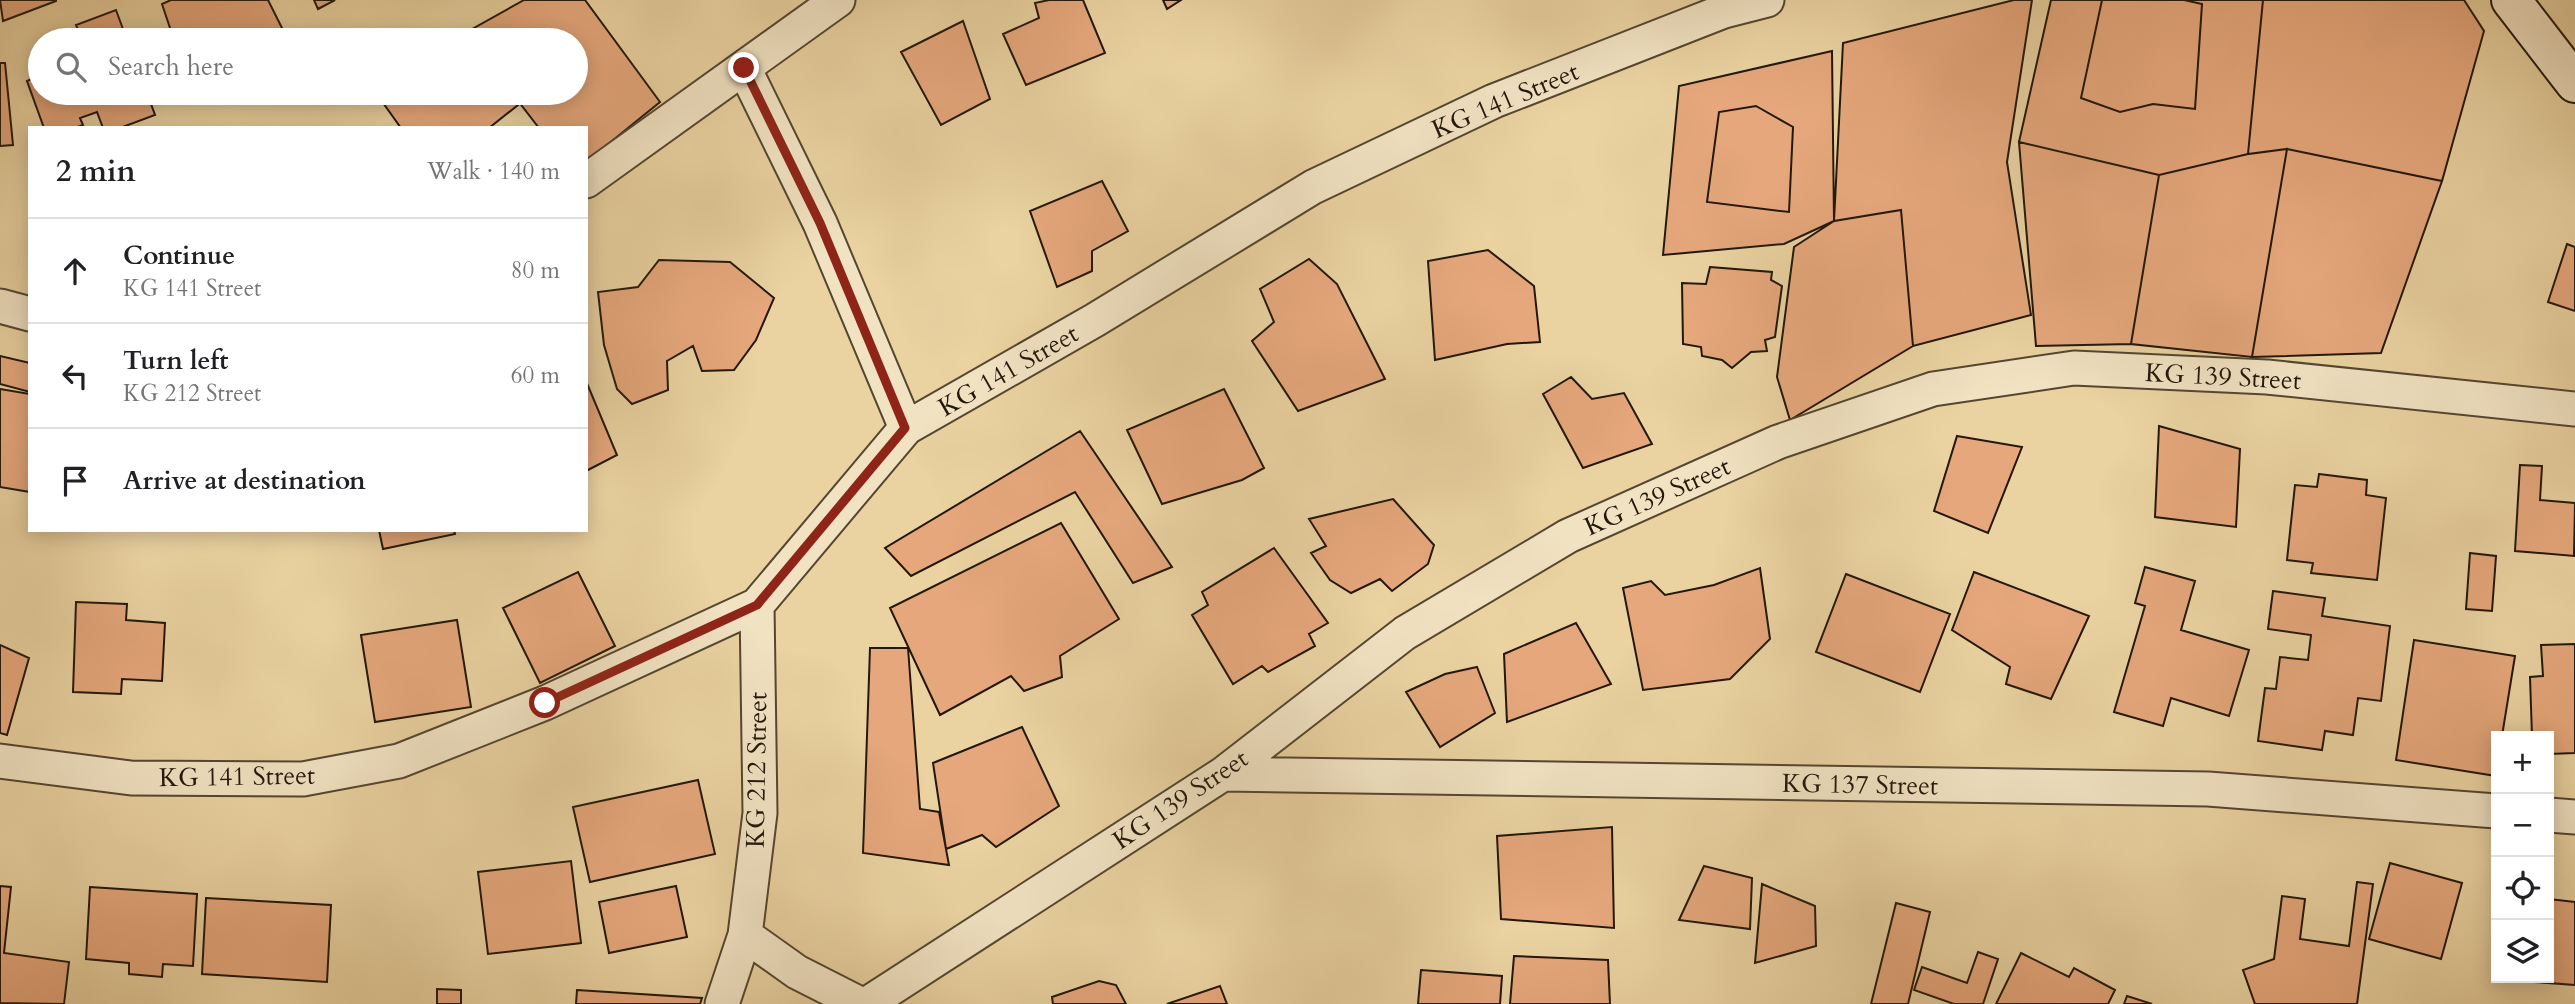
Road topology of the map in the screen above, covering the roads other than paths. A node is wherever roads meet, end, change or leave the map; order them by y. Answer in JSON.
{"nodes":[{"id":1,"x":1767,"y":0,"type":"edge"},
{"id":2,"x":2511,"y":0,"type":"edge"},
{"id":3,"x":818,"y":6,"type":"edge"},
{"id":4,"x":744,"y":68,"type":"junction"},
{"id":5,"x":2575,"y":83,"type":"edge"},
{"id":6,"x":588,"y":180,"type":"edge"},
{"id":7,"x":0,"y":306,"type":"edge"},
{"id":8,"x":28,"y":313,"type":"edge"},
{"id":9,"x":2575,"y":409,"type":"edge"},
{"id":10,"x":905,"y":428,"type":"junction"},
{"id":11,"x":757,"y":605,"type":"junction"},
{"id":12,"x":0,"y":761,"type":"edge"},
{"id":13,"x":1223,"y":774,"type":"junction"},
{"id":14,"x":2491,"y":811,"type":"edge"},
{"id":15,"x":2554,"y":815,"type":"edge"},
{"id":16,"x":2575,"y":817,"type":"edge"},
{"id":17,"x":745,"y":935,"type":"junction"},
{"id":18,"x":722,"y":1004,"type":"edge"},
{"id":19,"x":860,"y":1004,"type":"edge"},
{"id":20,"x":867,"y":1004,"type":"edge"}],
"edges":[{"from":1,"to":10,"type":"street","name":"KG 141 Street"},
{"from":2,"to":5,"type":"street"},
{"from":3,"to":4,"type":"street"},
{"from":4,"to":6,"type":"street"},
{"from":4,"to":10,"type":"street"},
{"from":7,"to":8,"type":"street"},
{"from":9,"to":13,"type":"street","name":"KG 139 Street"},
{"from":10,"to":11,"type":"street","name":"KG 141 Street"},
{"from":11,"to":12,"type":"street","name":"KG 141 Street"},
{"from":11,"to":17,"type":"street","name":"KG 212 Street"},
{"from":13,"to":14,"type":"street","name":"KG 137 Street"},
{"from":13,"to":20,"type":"street","name":"KG 139 Street"},
{"from":15,"to":16,"type":"street"},
{"from":17,"to":18,"type":"street","name":"KG 212 Street"},
{"from":17,"to":19,"type":"street"}]}
